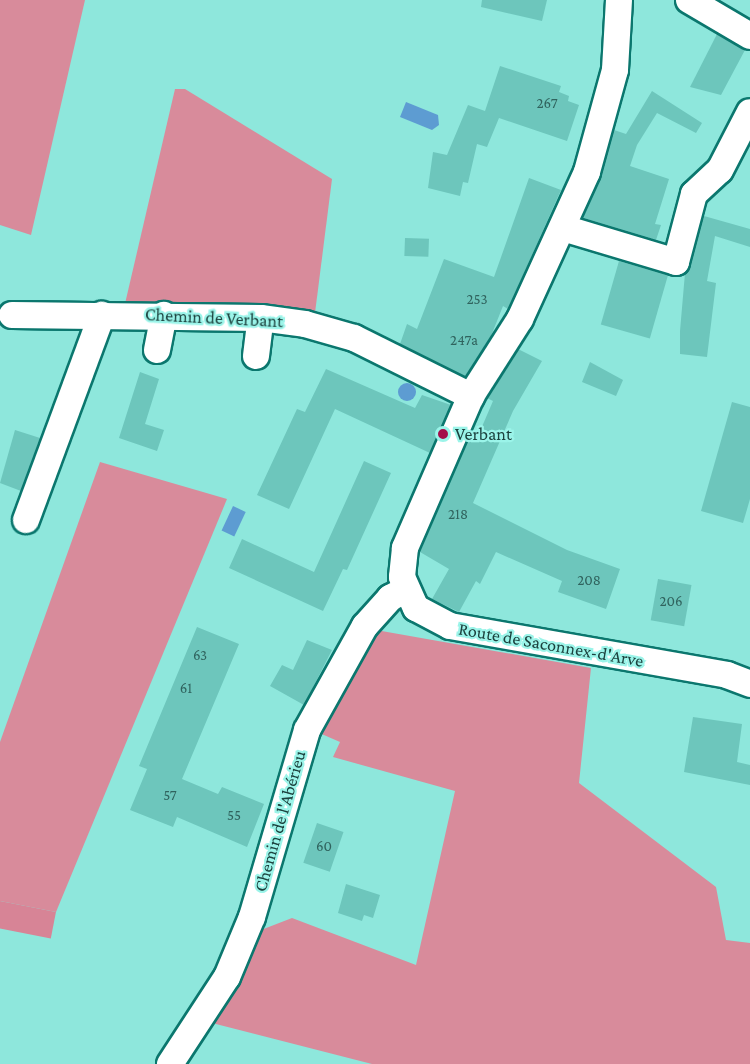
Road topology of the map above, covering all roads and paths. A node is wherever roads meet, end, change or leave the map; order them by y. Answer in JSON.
{"nodes":[{"id":1,"x":619,"y":0,"type":"edge"},
{"id":2,"x":689,"y":0,"type":"edge"},
{"id":3,"x":750,"y":36,"type":"edge"},
{"id":4,"x":750,"y":112,"type":"edge"},
{"id":5,"x":563,"y":228,"type":"junction"},
{"id":6,"x":12,"y":315,"type":"dead end"},
{"id":7,"x":102,"y":315,"type":"junction"},
{"id":8,"x":164,"y":315,"type":"junction"},
{"id":9,"x":261,"y":318,"type":"junction"},
{"id":10,"x":157,"y":350,"type":"dead end"},
{"id":11,"x":256,"y":356,"type":"dead end"},
{"id":12,"x":471,"y":396,"type":"junction"},
{"id":13,"x":26,"y":520,"type":"dead end"},
{"id":14,"x":405,"y":590,"type":"junction"},
{"id":15,"x":750,"y":684,"type":"edge"},
{"id":16,"x":170,"y":1064,"type":"edge"}],
"edges":[{"from":1,"to":5,"type":"street"},
{"from":2,"to":3,"type":"street"},
{"from":4,"to":5,"type":"street"},
{"from":5,"to":12,"type":"street"},
{"from":6,"to":7,"type":"street","name":"Chemin de Verbant"},
{"from":7,"to":8,"type":"street","name":"Chemin de Verbant"},
{"from":7,"to":13,"type":"street"},
{"from":8,"to":9,"type":"street","name":"Chemin de Verbant"},
{"from":8,"to":10,"type":"street"},
{"from":9,"to":11,"type":"street"},
{"from":9,"to":12,"type":"street","name":"Chemin de Verbant"},
{"from":12,"to":14,"type":"street"},
{"from":14,"to":15,"type":"street","name":"Route de Saconnex-d'Arve"},
{"from":14,"to":16,"type":"street","name":"Chemin de l'Abérieu"}]}
